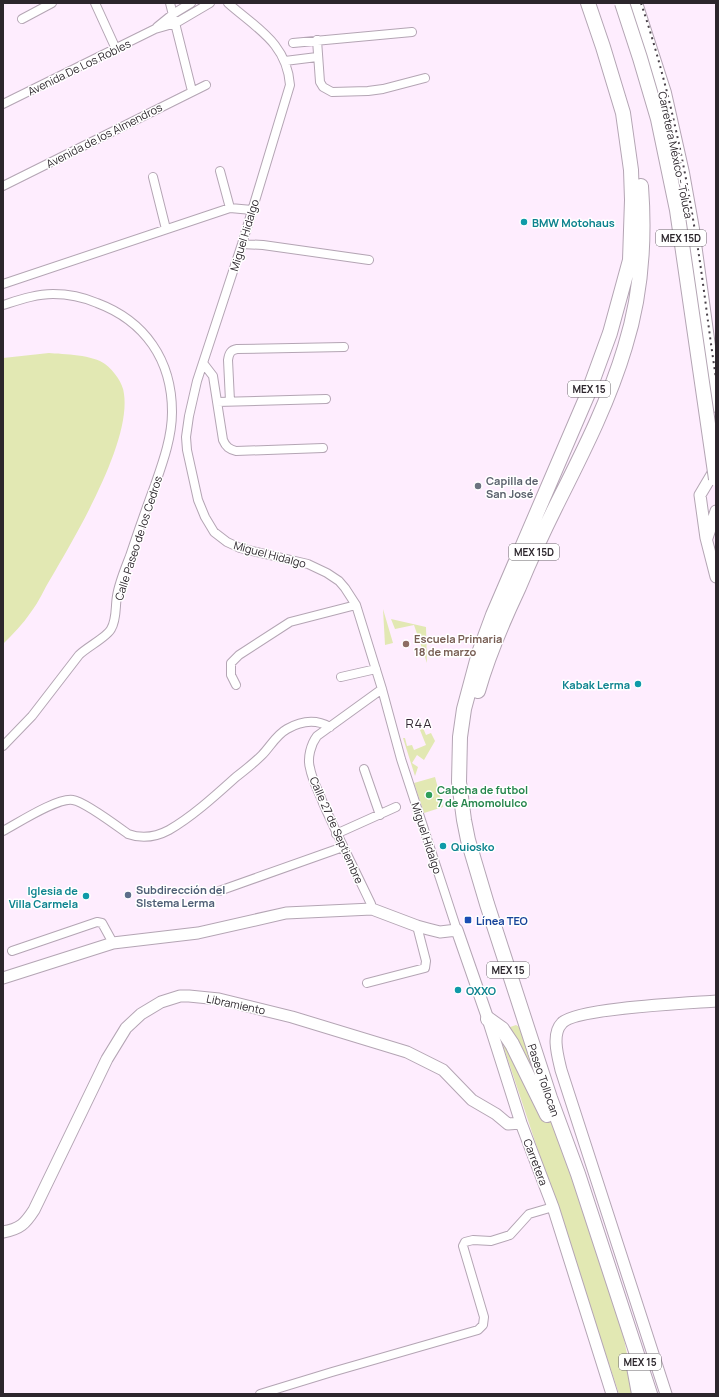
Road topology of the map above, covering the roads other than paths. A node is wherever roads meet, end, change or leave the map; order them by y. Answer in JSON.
{"nodes":[{"id":1,"x":52,"y":3,"type":"edge"},
{"id":2,"x":95,"y":3,"type":"edge"},
{"id":3,"x":170,"y":3,"type":"edge"},
{"id":4,"x":191,"y":3,"type":"edge"},
{"id":5,"x":210,"y":3,"type":"edge"},
{"id":6,"x":228,"y":3,"type":"edge"},
{"id":7,"x":588,"y":3,"type":"edge"},
{"id":8,"x":598,"y":3,"type":"edge"},
{"id":9,"x":622,"y":3,"type":"edge"},
{"id":10,"x":635,"y":3,"type":"edge"},
{"id":11,"x":173,"y":14,"type":"junction"},
{"id":12,"x":22,"y":19,"type":"dead end"},
{"id":13,"x":176,"y":23,"type":"junction"},
{"id":14,"x":155,"y":29,"type":"junction"},
{"id":15,"x":412,"y":32,"type":"dead end"},
{"id":16,"x":316,"y":40,"type":"junction"},
{"id":17,"x":293,"y":43,"type":"dead end"},
{"id":18,"x":116,"y":49,"type":"junction"},
{"id":19,"x":317,"y":57,"type":"junction"},
{"id":20,"x":285,"y":61,"type":"junction"},
{"id":21,"x":425,"y":78,"type":"dead end"},
{"id":22,"x":206,"y":85,"type":"dead end"},
{"id":23,"x":192,"y":91,"type":"junction"},
{"id":24,"x":3,"y":104,"type":"edge"},
{"id":25,"x":220,"y":171,"type":"dead end"},
{"id":26,"x":153,"y":176,"type":"dead end"},
{"id":27,"x":3,"y":186,"type":"edge"},
{"id":28,"x":230,"y":208,"type":"junction"},
{"id":29,"x":252,"y":210,"type":"junction"},
{"id":30,"x":166,"y":229,"type":"junction"},
{"id":31,"x":242,"y":244,"type":"junction"},
{"id":32,"x":369,"y":260,"type":"dead end"},
{"id":33,"x":3,"y":284,"type":"edge"},
{"id":34,"x":3,"y":305,"type":"edge"},
{"id":35,"x":344,"y":347,"type":"dead end"},
{"id":36,"x":203,"y":363,"type":"junction"},
{"id":37,"x":326,"y":399,"type":"dead end"},
{"id":38,"x":217,"y":402,"type":"junction"},
{"id":39,"x":230,"y":402,"type":"junction"},
{"id":40,"x":716,"y":405,"type":"edge"},
{"id":41,"x":323,"y":448,"type":"dead end"},
{"id":42,"x":716,"y":468,"type":"edge"},
{"id":43,"x":716,"y":479,"type":"edge"},
{"id":44,"x":716,"y":511,"type":"edge"},
{"id":45,"x":706,"y":538,"type":"junction"},
{"id":46,"x":716,"y":577,"type":"edge"},
{"id":47,"x":356,"y":605,"type":"junction"},
{"id":48,"x":376,"y":669,"type":"junction"},
{"id":49,"x":341,"y":677,"type":"dead end"},
{"id":50,"x":236,"y":685,"type":"dead end"},
{"id":51,"x":382,"y":689,"type":"junction"},
{"id":52,"x":330,"y":727,"type":"junction"},
{"id":53,"x":3,"y":746,"type":"edge"},
{"id":54,"x":459,"y":762,"type":"junction"},
{"id":55,"x":364,"y":769,"type":"dead end"},
{"id":56,"x":396,"y":807,"type":"dead end"},
{"id":57,"x":380,"y":815,"type":"junction"},
{"id":58,"x":3,"y":831,"type":"edge"},
{"id":59,"x":336,"y":834,"type":"junction"},
{"id":60,"x":343,"y":847,"type":"junction"},
{"id":61,"x":219,"y":891,"type":"dead end"},
{"id":62,"x":372,"y":909,"type":"junction"},
{"id":63,"x":417,"y":926,"type":"junction"},
{"id":64,"x":458,"y":930,"type":"junction"},
{"id":65,"x":113,"y":943,"type":"junction"},
{"id":66,"x":12,"y":951,"type":"dead end"},
{"id":67,"x":3,"y":978,"type":"edge"},
{"id":68,"x":367,"y":983,"type":"dead end"},
{"id":69,"x":716,"y":1001,"type":"edge"},
{"id":70,"x":488,"y":1019,"type":"junction"},
{"id":71,"x":521,"y":1123,"type":"junction"},
{"id":72,"x":578,"y":1174,"type":"junction"},
{"id":73,"x":553,"y":1207,"type":"junction"},
{"id":74,"x":3,"y":1232,"type":"edge"},
{"id":75,"x":629,"y":1331,"type":"junction"},
{"id":76,"x":260,"y":1394,"type":"edge"},
{"id":77,"x":612,"y":1394,"type":"edge"},
{"id":78,"x":639,"y":1394,"type":"edge"},
{"id":79,"x":650,"y":1394,"type":"edge"},
{"id":80,"x":666,"y":1394,"type":"edge"}],
"edges":[{"from":1,"to":12,"type":"street"},
{"from":2,"to":18,"type":"street"},
{"from":3,"to":11,"type":"street"},
{"from":4,"to":11,"type":"street","name":"Avenida De Los Robles"},
{"from":5,"to":13,"type":"street","name":"Avenida De Los Robles"},
{"from":6,"to":20,"type":"street","name":"Miguel Hidalgo"},
{"from":7,"to":54,"type":"highway","number":"MEX 15"},
{"from":8,"to":54,"type":"highway","number":"MEX 15D"},
{"from":9,"to":43,"type":"highway","number":"MEX 15D","bridge":true},
{"from":10,"to":40,"type":"highway","name":"Carretera México - Toluca"},
{"from":11,"to":13,"type":"street"},
{"from":11,"to":14,"type":"street","name":"Avenida De Los Robles"},
{"from":13,"to":14,"type":"street","name":"Avenida De Los Robles"},
{"from":13,"to":23,"type":"street"},
{"from":14,"to":18,"type":"street","name":"Avenida De Los Robles"},
{"from":15,"to":16,"type":"street"},
{"from":16,"to":17,"type":"street"},
{"from":16,"to":19,"type":"street"},
{"from":18,"to":24,"type":"street","name":"Avenida De Los Robles"},
{"from":19,"to":20,"type":"street"},
{"from":19,"to":21,"type":"street"},
{"from":20,"to":29,"type":"street","name":"Miguel Hidalgo"},
{"from":22,"to":23,"type":"street","name":"Avenida de los Almendros"},
{"from":23,"to":27,"type":"street","name":"Avenida de los Almendros"},
{"from":25,"to":28,"type":"street"},
{"from":26,"to":30,"type":"street"},
{"from":28,"to":29,"type":"street"},
{"from":28,"to":30,"type":"street"},
{"from":29,"to":31,"type":"street","name":"Miguel Hidalgo"},
{"from":30,"to":33,"type":"street"},
{"from":31,"to":32,"type":"street"},
{"from":31,"to":36,"type":"street","name":"Miguel Hidalgo"},
{"from":34,"to":53,"type":"street","name":"Calle Paseo de los Cedros"},
{"from":35,"to":39,"type":"street"},
{"from":36,"to":38,"type":"street"},
{"from":36,"to":47,"type":"street","name":"Miguel Hidalgo"},
{"from":37,"to":39,"type":"street"},
{"from":38,"to":39,"type":"street"},
{"from":38,"to":41,"type":"street"},
{"from":42,"to":45,"type":"main road"},
{"from":44,"to":45,"type":"main road"},
{"from":45,"to":46,"type":"main road"},
{"from":47,"to":48,"type":"street","name":"Miguel Hidalgo"},
{"from":47,"to":50,"type":"street"},
{"from":48,"to":49,"type":"street"},
{"from":48,"to":51,"type":"street","name":"Miguel Hidalgo"},
{"from":51,"to":52,"type":"street","name":"Calle 27 de Septiembre"},
{"from":51,"to":64,"type":"street","name":"Miguel Hidalgo"},
{"from":52,"to":58,"type":"street"},
{"from":52,"to":59,"type":"street","name":"Calle 27 de Septiembre"},
{"from":54,"to":72,"type":"highway","name":"Paseo Tollocan","number":"MEX 15"},
{"from":55,"to":57,"type":"street"},
{"from":56,"to":57,"type":"street"},
{"from":57,"to":59,"type":"street"},
{"from":59,"to":60,"type":"street","name":"Calle 27 de Septiembre"},
{"from":60,"to":61,"type":"street"},
{"from":60,"to":62,"type":"street","name":"Calle 27 de Septiembre"},
{"from":62,"to":63,"type":"main road"},
{"from":62,"to":65,"type":"main road"},
{"from":63,"to":64,"type":"main road"},
{"from":63,"to":68,"type":"street"},
{"from":64,"to":70,"type":"main road","name":"Carretera"},
{"from":65,"to":66,"type":"street"},
{"from":65,"to":67,"type":"main road"},
{"from":69,"to":80,"type":"main road"},
{"from":70,"to":71,"type":"main road","name":"Carretera"},
{"from":70,"to":72,"type":"highway"},
{"from":71,"to":73,"type":"main road","name":"Carretera"},
{"from":71,"to":74,"type":"main road","name":"Libramiento"},
{"from":72,"to":75,"type":"highway","name":"Paseo Tollocan","number":"MEX 15"},
{"from":73,"to":76,"type":"street"},
{"from":73,"to":77,"type":"main road","name":"Carretera"},
{"from":75,"to":78,"type":"highway"},
{"from":75,"to":79,"type":"highway","name":"Paseo Tollocan","number":"MEX 15"}]}
